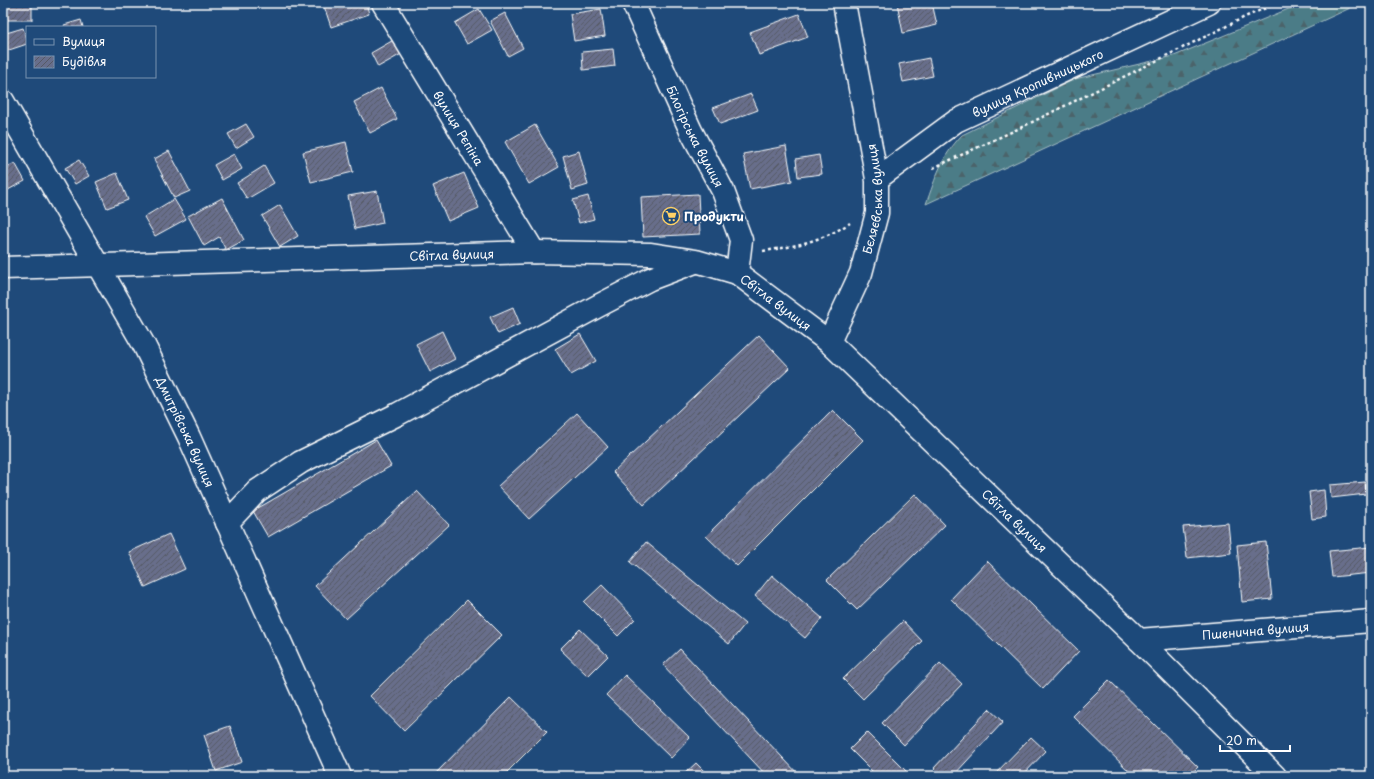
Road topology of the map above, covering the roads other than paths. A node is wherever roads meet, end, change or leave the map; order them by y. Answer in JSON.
{"nodes":[{"id":1,"x":383,"y":3,"type":"edge"},
{"id":2,"x":633,"y":3,"type":"edge"},
{"id":3,"x":844,"y":3,"type":"edge"},
{"id":4,"x":1209,"y":3,"type":"edge"},
{"id":5,"x":3,"y":101,"type":"edge"},
{"id":6,"x":877,"y":188,"type":"junction"},
{"id":7,"x":534,"y":252,"type":"junction"},
{"id":8,"x":696,"y":261,"type":"junction"},
{"id":9,"x":739,"y":263,"type":"junction"},
{"id":10,"x":98,"y":265,"type":"junction"},
{"id":11,"x":3,"y":268,"type":"edge"},
{"id":12,"x":829,"y":342,"type":"junction"},
{"id":13,"x":227,"y":523,"type":"junction"},
{"id":14,"x":1371,"y":621,"type":"edge"},
{"id":15,"x":1139,"y":640,"type":"junction"},
{"id":16,"x":340,"y":776,"type":"edge"},
{"id":17,"x":1276,"y":776,"type":"edge"}],
"edges":[{"from":1,"to":7,"type":"street","name":"вулиця Рєпіна"},
{"from":2,"to":9,"type":"street","name":"Білогірська вулиця"},
{"from":3,"to":6,"type":"street","name":"Бєляєвська вулиця"},
{"from":4,"to":6,"type":"street","name":"вулиця Кропивницького"},
{"from":5,"to":10,"type":"street","name":"Дмитрівська вулиця"},
{"from":6,"to":12,"type":"street","name":"Бєляєвська вулиця"},
{"from":7,"to":8,"type":"street","name":"Світла вулиця"},
{"from":7,"to":10,"type":"street","name":"Світла вулиця"},
{"from":8,"to":9,"type":"street","name":"Світла вулиця"},
{"from":8,"to":13,"type":"street"},
{"from":9,"to":12,"type":"street","name":"Світла вулиця"},
{"from":10,"to":11,"type":"street","name":"Світла вулиця"},
{"from":10,"to":13,"type":"street","name":"Дмитрівська вулиця"},
{"from":12,"to":15,"type":"street","name":"Світла вулиця"},
{"from":13,"to":16,"type":"street","name":"Дмитрівська вулиця"},
{"from":14,"to":15,"type":"street","name":"Пшенична вулиця"},
{"from":15,"to":17,"type":"street","name":"Світла вулиця"}]}
